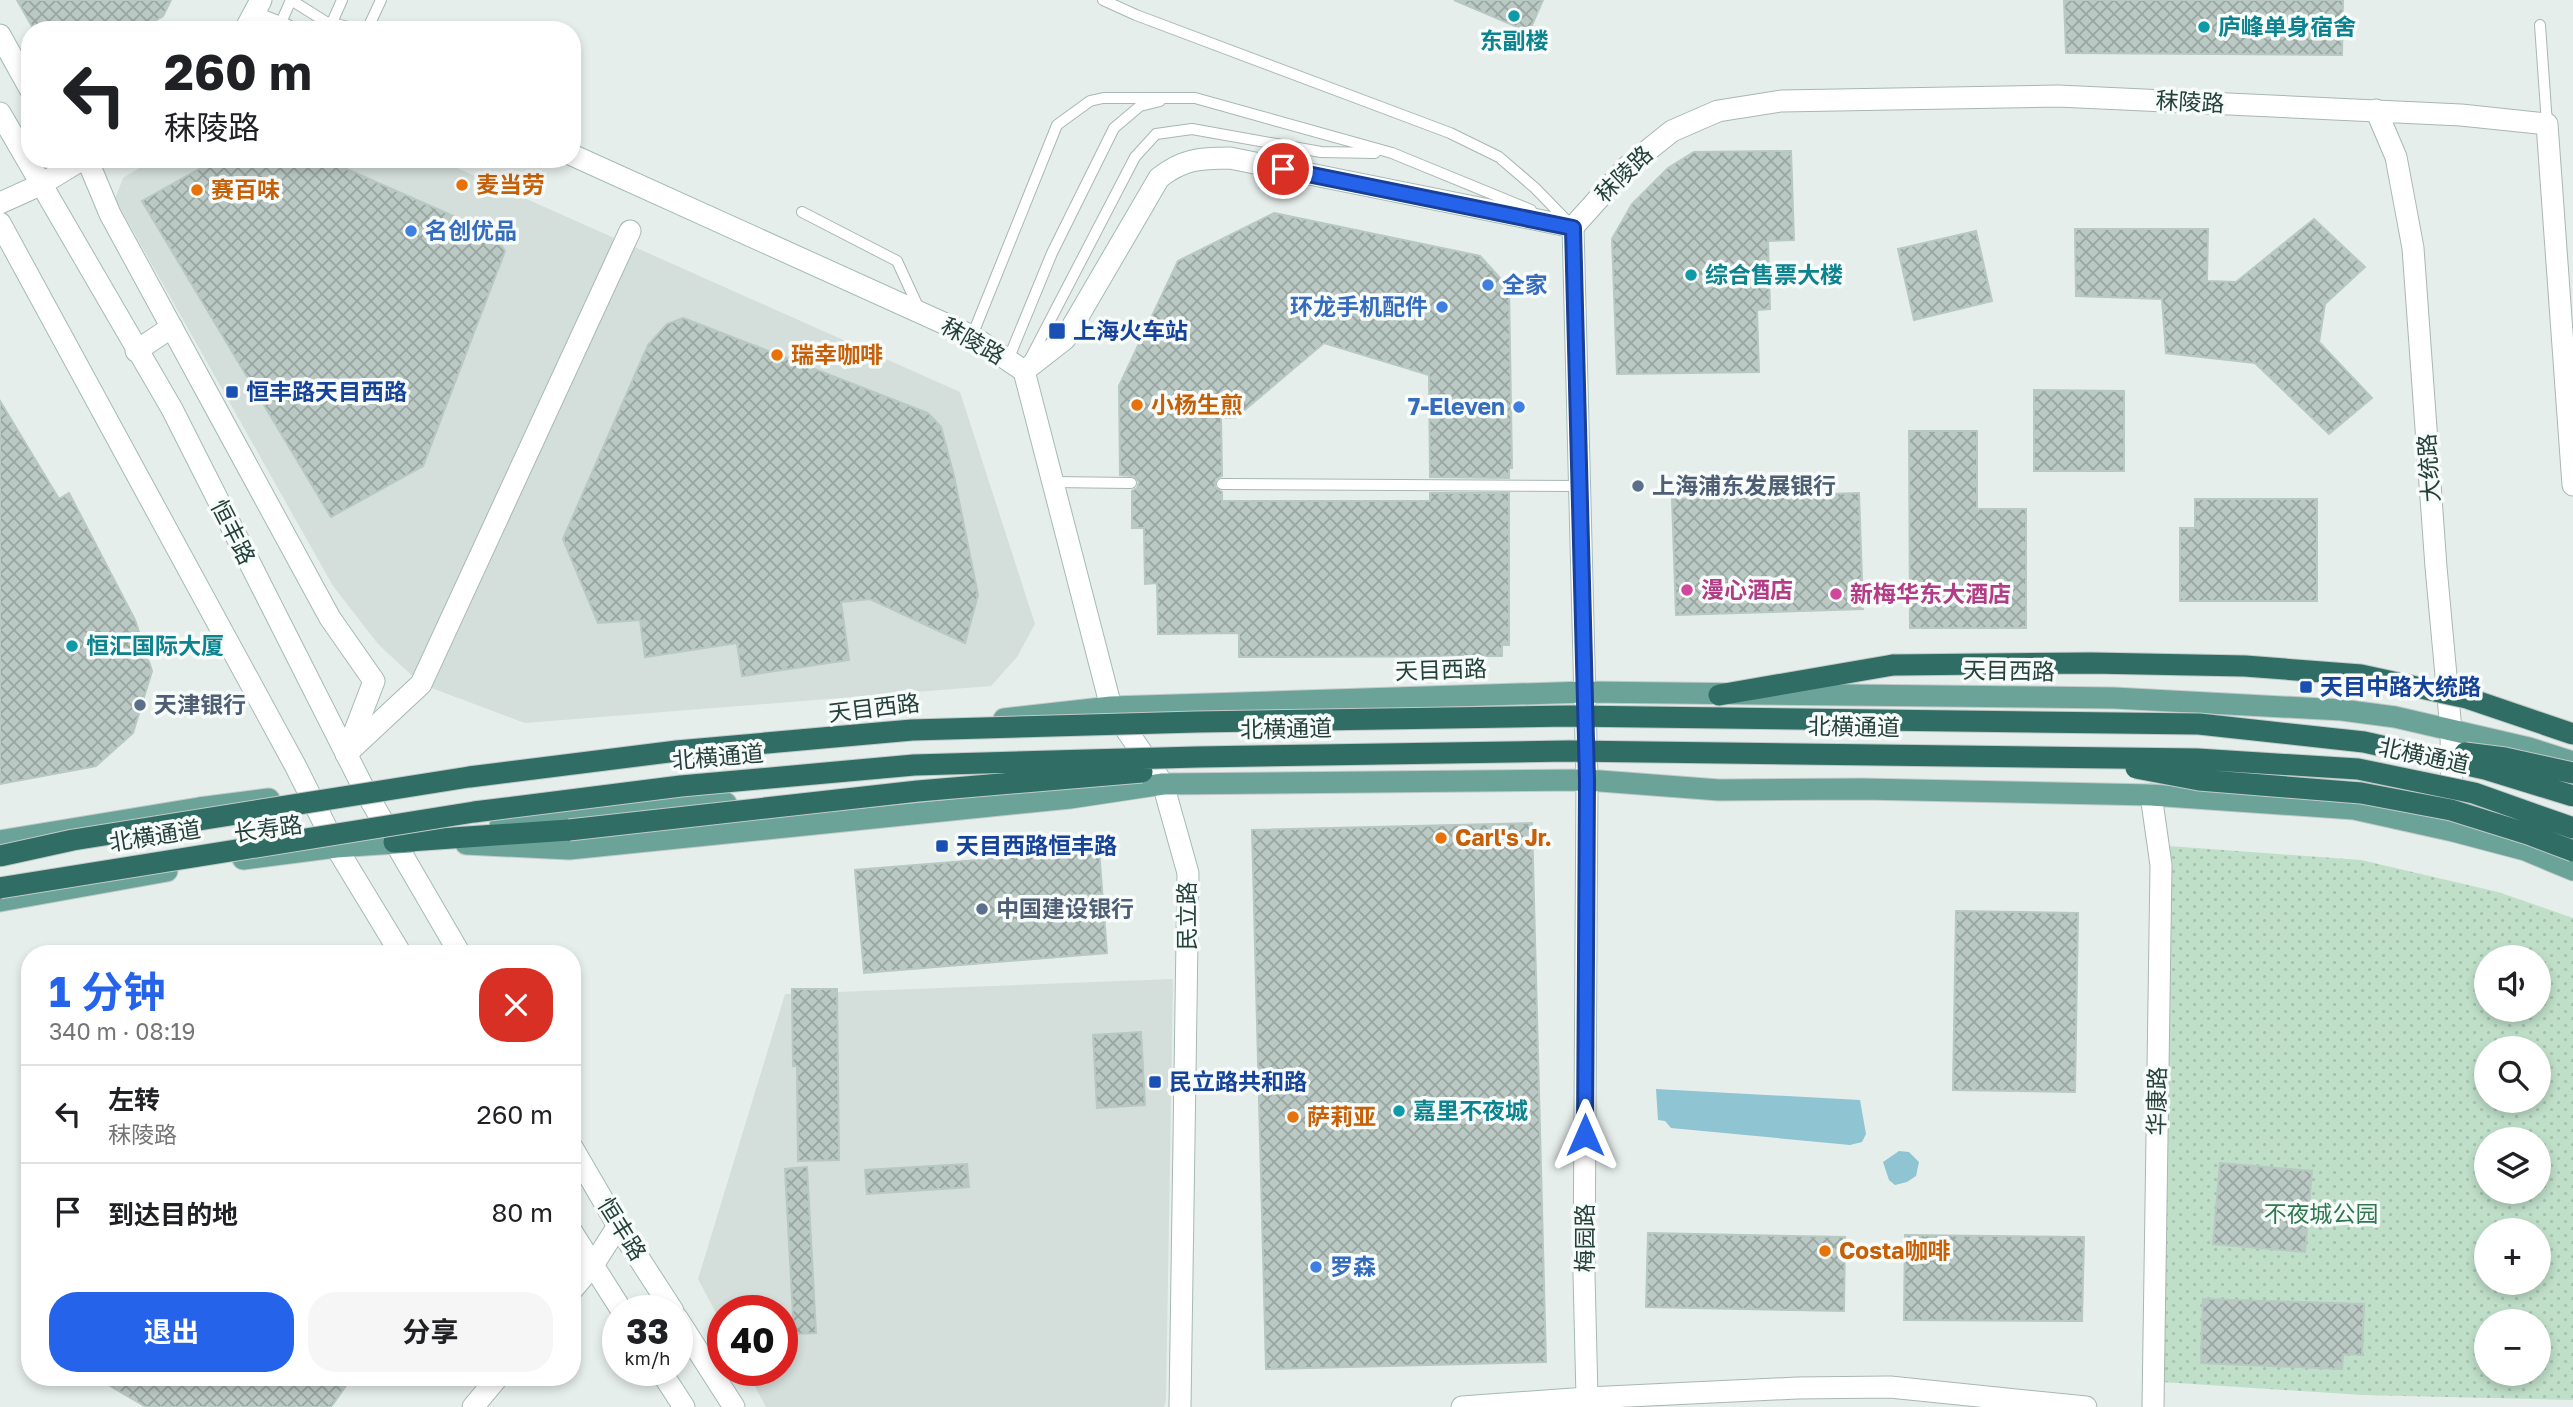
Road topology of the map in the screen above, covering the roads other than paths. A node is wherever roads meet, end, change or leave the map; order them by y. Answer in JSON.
{"nodes":[{"id":1,"x":291,"y":0,"type":"edge"},
{"id":2,"x":342,"y":0,"type":"edge"},
{"id":3,"x":382,"y":0,"type":"edge"},
{"id":4,"x":1103,"y":0,"type":"edge"},
{"id":5,"x":285,"y":21,"type":"edge"},
{"id":6,"x":321,"y":21,"type":"edge"},
{"id":7,"x":333,"y":21,"type":"edge"},
{"id":8,"x":370,"y":21,"type":"edge"},
{"id":9,"x":2540,"y":25,"type":"dead end"},
{"id":10,"x":0,"y":35,"type":"edge"},
{"id":11,"x":21,"y":73,"type":"edge"},
{"id":12,"x":1173,"y":98,"type":"junction"},
{"id":13,"x":2376,"y":110,"type":"junction"},
{"id":14,"x":0,"y":113,"type":"edge"},
{"id":15,"x":2547,"y":124,"type":"junction"},
{"id":16,"x":21,"y":151,"type":"edge"},
{"id":17,"x":1392,"y":153,"type":"junction"},
{"id":18,"x":581,"y":159,"type":"edge"},
{"id":19,"x":31,"y":168,"type":"edge"},
{"id":20,"x":43,"y":168,"type":"edge"},
{"id":21,"x":69,"y":168,"type":"edge"},
{"id":22,"x":89,"y":168,"type":"edge"},
{"id":23,"x":40,"y":185,"type":"junction"},
{"id":24,"x":0,"y":203,"type":"edge"},
{"id":25,"x":802,"y":212,"type":"dead end"},
{"id":26,"x":0,"y":223,"type":"edge"},
{"id":27,"x":1573,"y":228,"type":"junction"},
{"id":28,"x":630,"y":231,"type":"dead end"},
{"id":29,"x":920,"y":312,"type":"junction"},
{"id":30,"x":172,"y":327,"type":"junction"},
{"id":31,"x":972,"y":336,"type":"junction"},
{"id":32,"x":136,"y":351,"type":"junction"},
{"id":33,"x":1016,"y":366,"type":"junction"},
{"id":34,"x":1053,"y":482,"type":"junction"},
{"id":35,"x":1132,"y":483,"type":"dead end"},
{"id":36,"x":1222,"y":484,"type":"dead end"},
{"id":37,"x":2573,"y":485,"type":"edge"},
{"id":38,"x":1580,"y":486,"type":"junction"},
{"id":39,"x":1585,"y":692,"type":"junction"},
{"id":40,"x":1718,"y":695,"type":"junction"},
{"id":41,"x":1111,"y":707,"type":"junction"},
{"id":42,"x":2451,"y":730,"type":"junction"},
{"id":43,"x":2573,"y":734,"type":"edge"},
{"id":44,"x":2364,"y":742,"type":"junction"},
{"id":45,"x":346,"y":754,"type":"junction"},
{"id":46,"x":1296,"y":756,"type":"junction"},
{"id":47,"x":2075,"y":757,"type":"junction"},
{"id":48,"x":2573,"y":762,"type":"edge"},
{"id":49,"x":2573,"y":773,"type":"edge"},
{"id":50,"x":1587,"y":780,"type":"junction"},
{"id":51,"x":1163,"y":784,"type":"junction"},
{"id":52,"x":364,"y":789,"type":"junction"},
{"id":53,"x":310,"y":794,"type":"junction"},
{"id":54,"x":2151,"y":795,"type":"junction"},
{"id":55,"x":2573,"y":796,"type":"edge"},
{"id":56,"x":2573,"y":828,"type":"edge"},
{"id":57,"x":2453,"y":831,"type":"junction"},
{"id":58,"x":0,"y":841,"type":"edge"},
{"id":59,"x":394,"y":842,"type":"junction"},
{"id":60,"x":336,"y":847,"type":"junction"},
{"id":61,"x":2573,"y":851,"type":"edge"},
{"id":62,"x":0,"y":856,"type":"edge"},
{"id":63,"x":2573,"y":870,"type":"edge"},
{"id":64,"x":0,"y":888,"type":"edge"},
{"id":65,"x":0,"y":901,"type":"edge"},
{"id":66,"x":396,"y":945,"type":"edge"},
{"id":67,"x":455,"y":945,"type":"edge"},
{"id":68,"x":581,"y":1162,"type":"edge"},
{"id":69,"x":618,"y":1226,"type":"junction"},
{"id":70,"x":581,"y":1246,"type":"edge"},
{"id":71,"x":593,"y":1265,"type":"junction"},
{"id":72,"x":581,"y":1279,"type":"edge"},
{"id":73,"x":612,"y":1295,"type":"edge"},
{"id":74,"x":663,"y":1295,"type":"edge"},
{"id":75,"x":693,"y":1343,"type":"edge"},
{"id":76,"x":490,"y":1386,"type":"edge"},
{"id":77,"x":670,"y":1386,"type":"edge"},
{"id":78,"x":1590,"y":1403,"type":"edge"},
{"id":79,"x":473,"y":1407,"type":"edge"},
{"id":80,"x":684,"y":1407,"type":"edge"},
{"id":81,"x":734,"y":1407,"type":"edge"},
{"id":82,"x":1180,"y":1407,"type":"edge"},
{"id":83,"x":1462,"y":1407,"type":"edge"},
{"id":84,"x":2086,"y":1407,"type":"edge"},
{"id":85,"x":2153,"y":1407,"type":"edge"}],
"edges":[{"from":1,"to":5,"type":"lane"},
{"from":1,"to":6,"type":"lane"},
{"from":2,"to":7,"type":"lane"},
{"from":3,"to":8,"type":"lane"},
{"from":4,"to":27,"type":"lane"},
{"from":9,"to":15,"type":"lane"},
{"from":10,"to":11,"type":"street"},
{"from":12,"to":17,"type":"lane"},
{"from":12,"to":31,"type":"lane"},
{"from":12,"to":33,"type":"lane"},
{"from":13,"to":15,"type":"street","name":"秣陵路"},
{"from":13,"to":27,"type":"street","name":"秣陵路"},
{"from":13,"to":42,"type":"street","name":"大统路"},
{"from":14,"to":16,"type":"street","name":"恒丰路"},
{"from":15,"to":37,"type":"street"},
{"from":17,"to":27,"type":"lane"},
{"from":17,"to":33,"type":"lane"},
{"from":18,"to":29,"type":"street","name":"秣陵路"},
{"from":19,"to":23,"type":"street","name":"恒丰路"},
{"from":20,"to":23,"type":"street"},
{"from":21,"to":23,"type":"street"},
{"from":22,"to":30,"type":"street"},
{"from":23,"to":24,"type":"street"},
{"from":23,"to":32,"type":"street","name":"恒丰路"},
{"from":25,"to":29,"type":"lane"},
{"from":26,"to":53,"type":"street"},
{"from":27,"to":33,"type":"street","name":"秣陵路"},
{"from":27,"to":38,"type":"street","name":"梅园路"},
{"from":28,"to":45,"type":"street"},
{"from":29,"to":31,"type":"street","name":"秣陵路"},
{"from":30,"to":32,"type":"street"},
{"from":30,"to":45,"type":"street"},
{"from":31,"to":33,"type":"street","name":"秣陵路"},
{"from":32,"to":45,"type":"street","name":"恒丰路"},
{"from":33,"to":34,"type":"street","name":"民立路"},
{"from":34,"to":35,"type":"lane"},
{"from":34,"to":41,"type":"street","name":"民立路"},
{"from":36,"to":38,"type":"lane"},
{"from":38,"to":39,"type":"street","name":"梅园路"},
{"from":39,"to":40,"type":"main road","name":"天目西路"},
{"from":39,"to":41,"type":"main road","name":"天目西路"},
{"from":39,"to":50,"type":"street","name":"梅园路"},
{"from":40,"to":42,"type":"main road","name":"天目西路"},
{"from":40,"to":43,"type":"highway","bridge":true},
{"from":41,"to":51,"type":"street","name":"民立路"},
{"from":41,"to":52,"type":"main road","name":"天目西路"},
{"from":42,"to":48,"type":"main road","name":"天目西路"},
{"from":42,"to":57,"type":"street","name":"大统路"},
{"from":44,"to":49,"type":"highway","bridge":true},
{"from":44,"to":55,"type":"highway","name":"北横通道","bridge":true},
{"from":44,"to":62,"type":"highway","name":"北横通道","bridge":true},
{"from":45,"to":52,"type":"street","name":"恒丰路"},
{"from":46,"to":47,"type":"highway","name":"北横通道","bridge":true},
{"from":46,"to":59,"type":"highway","bridge":true},
{"from":46,"to":64,"type":"highway","name":"北横通道","bridge":true},
{"from":47,"to":56,"type":"highway","name":"北横通道","bridge":true},
{"from":47,"to":61,"type":"highway","bridge":true},
{"from":50,"to":51,"type":"main road"},
{"from":50,"to":54,"type":"main road"},
{"from":50,"to":78,"type":"street","name":"梅园路"},
{"from":51,"to":59,"type":"main road"},
{"from":51,"to":59,"type":"main road"},
{"from":51,"to":82,"type":"street","name":"民立路"},
{"from":52,"to":53,"type":"main road","name":"天目西路"},
{"from":52,"to":59,"type":"street","name":"恒丰路"},
{"from":53,"to":58,"type":"main road","name":"长寿路"},
{"from":53,"to":60,"type":"street"},
{"from":54,"to":57,"type":"main road"},
{"from":54,"to":85,"type":"street","name":"华康路"},
{"from":57,"to":63,"type":"main road"},
{"from":59,"to":60,"type":"main road"},
{"from":59,"to":67,"type":"street","name":"恒丰路"},
{"from":60,"to":65,"type":"main road","name":"长寿路"},
{"from":60,"to":66,"type":"street"},
{"from":68,"to":69,"type":"street","name":"恒丰路"},
{"from":69,"to":71,"type":"street"},
{"from":69,"to":74,"type":"street","name":"恒丰路"},
{"from":70,"to":71,"type":"street","name":"恒丰路"},
{"from":71,"to":72,"type":"street"},
{"from":71,"to":73,"type":"street","name":"恒丰路"},
{"from":75,"to":81,"type":"street"},
{"from":76,"to":79,"type":"street"},
{"from":77,"to":80,"type":"street"},
{"from":78,"to":83,"type":"street"},
{"from":78,"to":84,"type":"street"}]}
